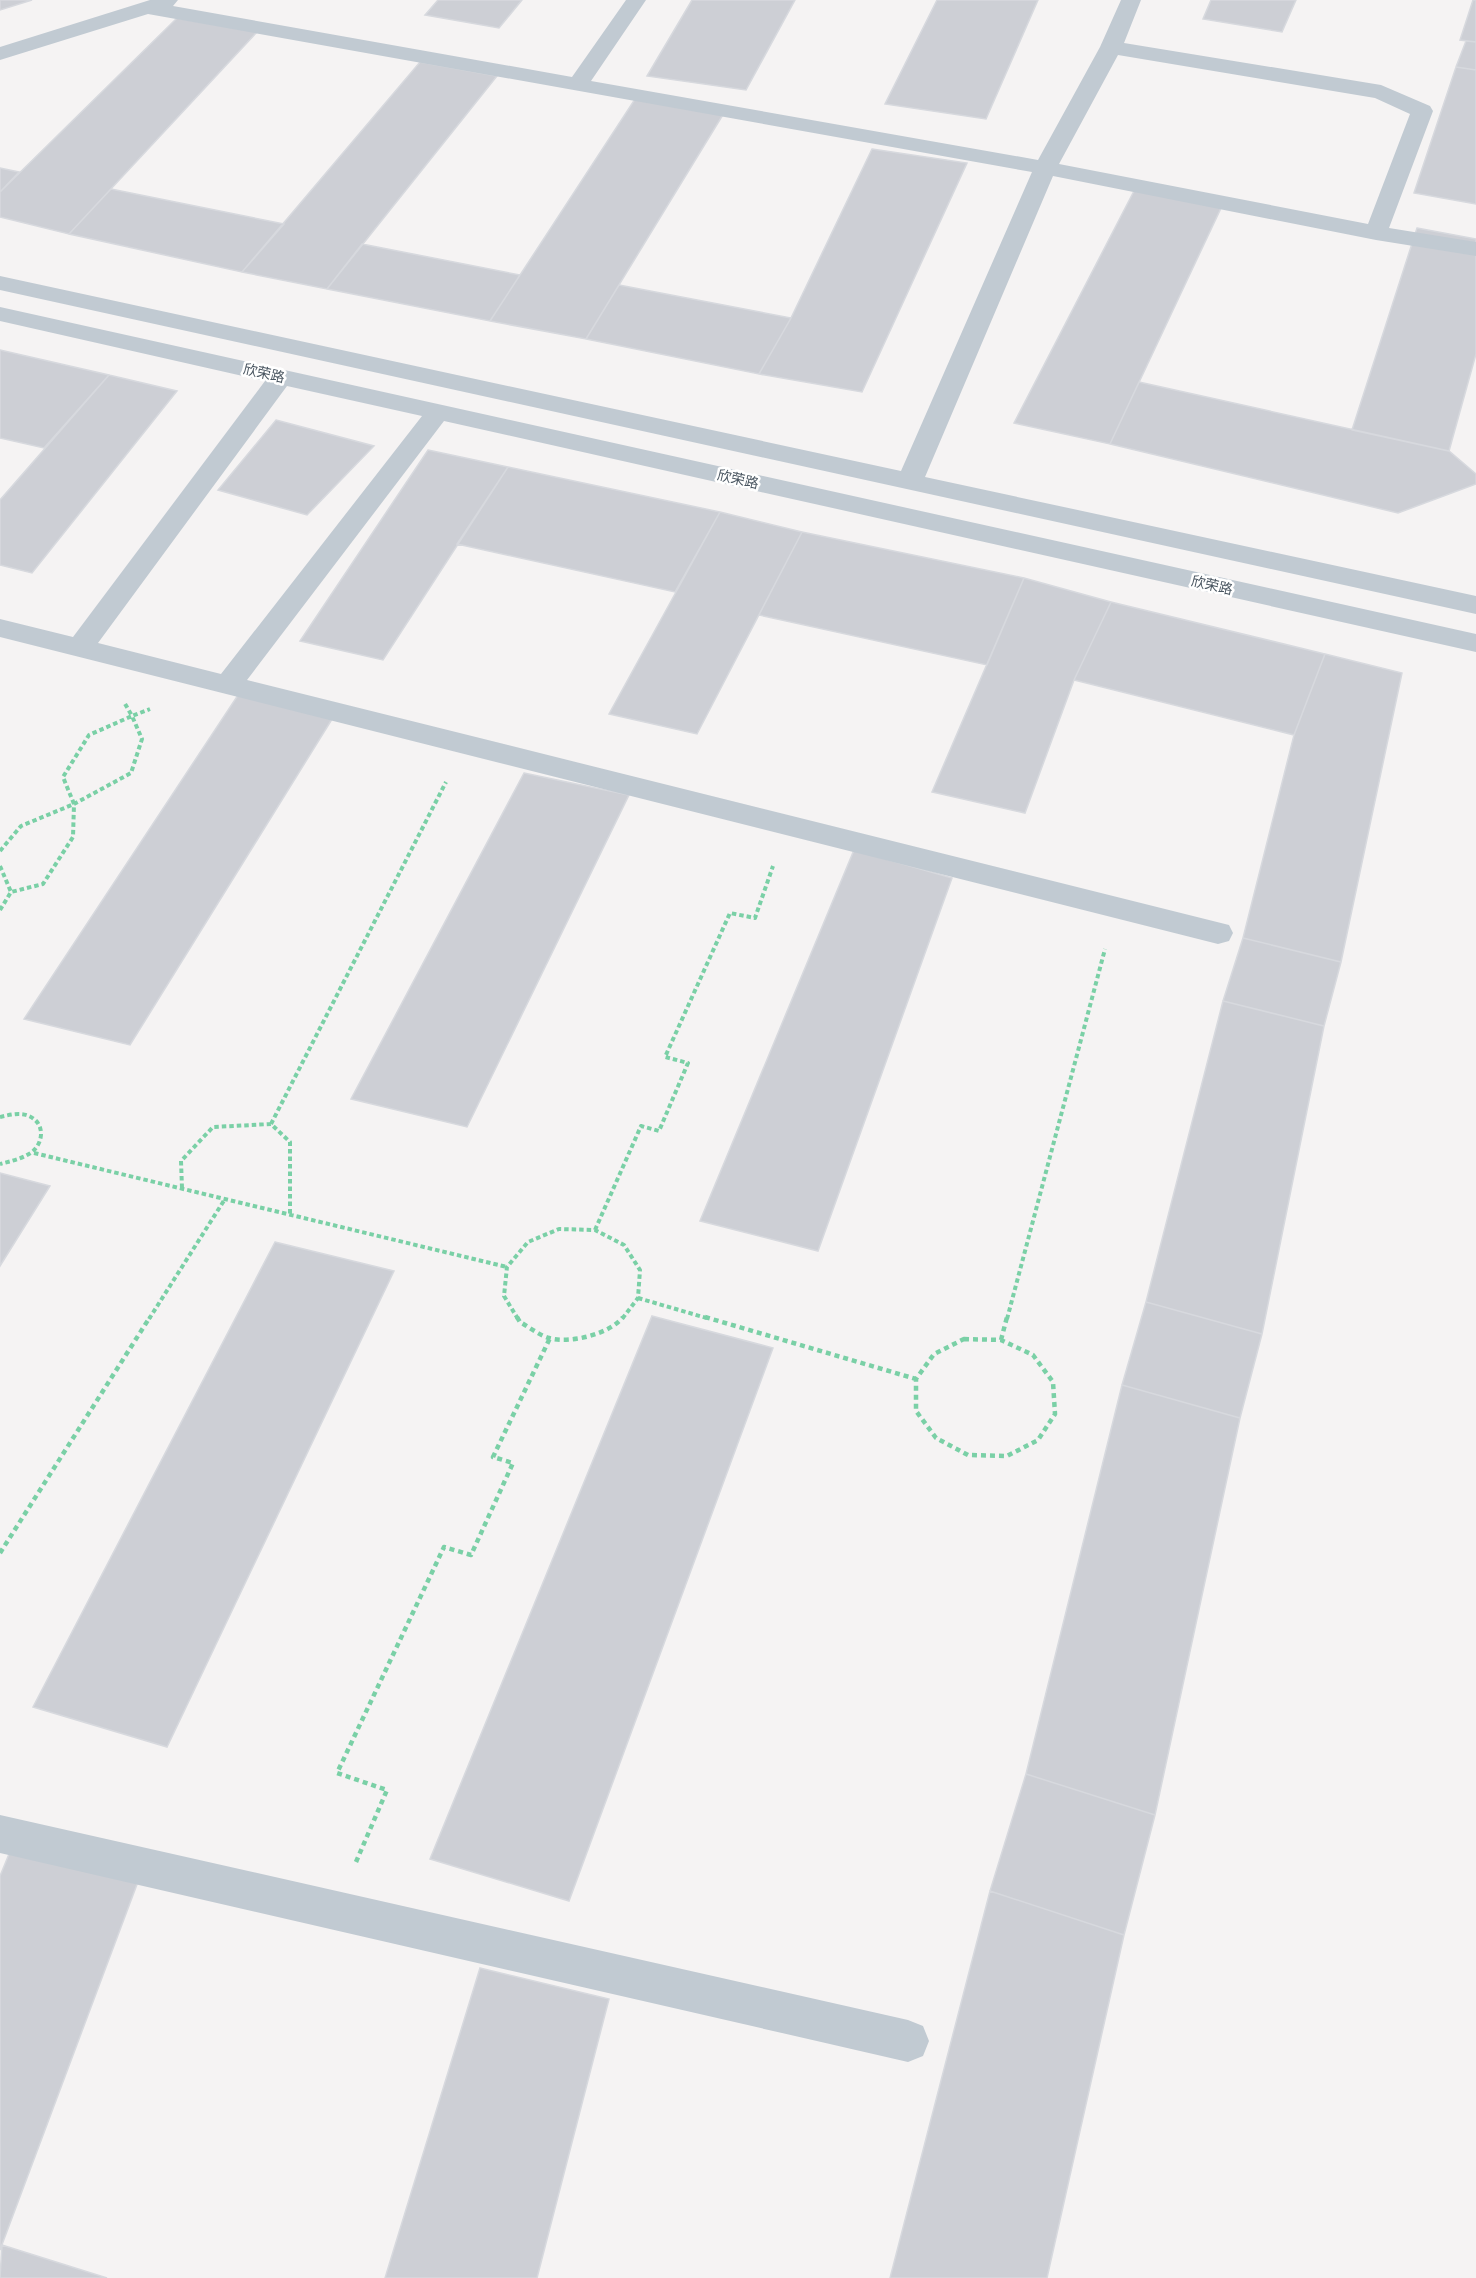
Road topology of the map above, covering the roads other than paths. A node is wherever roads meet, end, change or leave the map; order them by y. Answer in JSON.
{"nodes":[{"id":1,"x":170,"y":0,"type":"edge"},
{"id":2,"x":636,"y":0,"type":"edge"},
{"id":3,"x":1123,"y":1,"type":"edge"},
{"id":4,"x":148,"y":8,"type":"junction"},
{"id":5,"x":1111,"y":47,"type":"junction"},
{"id":6,"x":0,"y":54,"type":"edge"},
{"id":7,"x":578,"y":84,"type":"junction"},
{"id":8,"x":1045,"y":168,"type":"junction"},
{"id":9,"x":1376,"y":232,"type":"junction"},
{"id":10,"x":1476,"y":249,"type":"edge"},
{"id":11,"x":0,"y":283,"type":"edge"},
{"id":12,"x":0,"y":314,"type":"edge"},
{"id":13,"x":282,"y":377,"type":"junction"},
{"id":14,"x":438,"y":412,"type":"junction"},
{"id":15,"x":910,"y":481,"type":"junction"},
{"id":16,"x":1476,"y":605,"type":"edge"},
{"id":17,"x":0,"y":628,"type":"edge"},
{"id":18,"x":1476,"y":643,"type":"edge"},
{"id":19,"x":80,"y":648,"type":"junction"},
{"id":20,"x":228,"y":685,"type":"junction"},
{"id":21,"x":1218,"y":933,"type":"dead end"},
{"id":22,"x":0,"y":1834,"type":"edge"},
{"id":23,"x":908,"y":2041,"type":"dead end"}],
"edges":[{"from":1,"to":4,"type":"street"},
{"from":2,"to":7,"type":"street"},
{"from":3,"to":5,"type":"street"},
{"from":4,"to":6,"type":"street"},
{"from":4,"to":7,"type":"street"},
{"from":5,"to":8,"type":"street"},
{"from":5,"to":9,"type":"street"},
{"from":7,"to":8,"type":"street"},
{"from":8,"to":9,"type":"street"},
{"from":8,"to":15,"type":"street"},
{"from":9,"to":10,"type":"street"},
{"from":11,"to":15,"type":"street","name":"欣荣路"},
{"from":12,"to":13,"type":"street","name":"欣荣路"},
{"from":13,"to":14,"type":"street","name":"欣荣路"},
{"from":13,"to":19,"type":"street"},
{"from":14,"to":18,"type":"street","name":"欣荣路"},
{"from":14,"to":20,"type":"street"},
{"from":15,"to":16,"type":"street","name":"欣荣路"},
{"from":17,"to":19,"type":"street"},
{"from":19,"to":20,"type":"street"},
{"from":20,"to":21,"type":"street"},
{"from":22,"to":23,"type":"street"}]}
